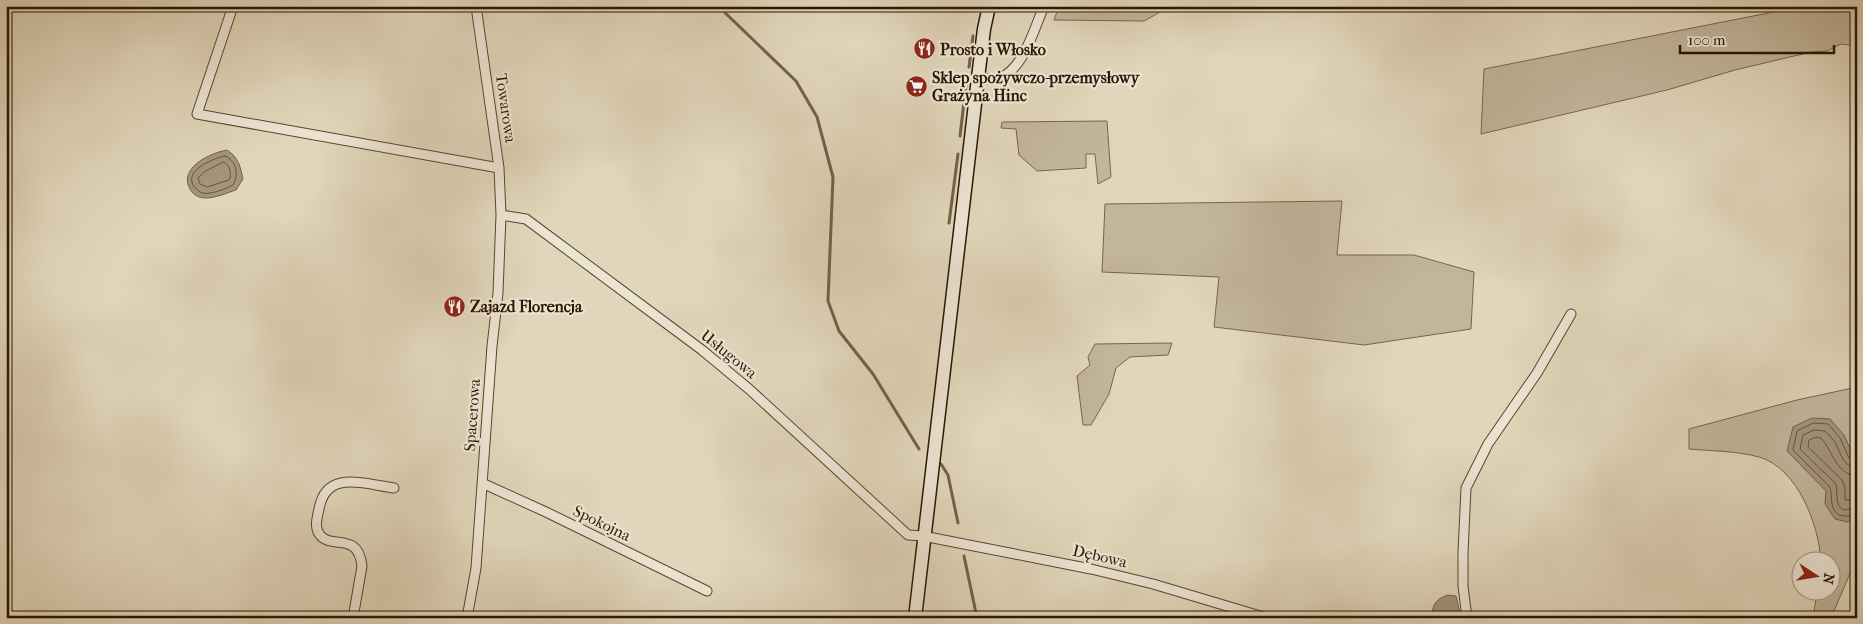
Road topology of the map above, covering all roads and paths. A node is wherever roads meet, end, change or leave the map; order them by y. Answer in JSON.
{"nodes":[{"id":1,"x":233,"y":6,"type":"edge"},
{"id":2,"x":476,"y":6,"type":"edge"},
{"id":3,"x":984,"y":6,"type":"edge"},
{"id":4,"x":989,"y":6,"type":"edge"},
{"id":5,"x":1044,"y":6,"type":"edge"},
{"id":6,"x":984,"y":29,"type":"junction"},
{"id":7,"x":978,"y":78,"type":"junction"},
{"id":8,"x":499,"y":168,"type":"junction"},
{"id":9,"x":501,"y":214,"type":"junction"},
{"id":10,"x":1571,"y":314,"type":"dead end"},
{"id":11,"x":482,"y":483,"type":"junction"},
{"id":12,"x":394,"y":488,"type":"dead end"},
{"id":13,"x":923,"y":536,"type":"junction"},
{"id":14,"x":707,"y":591,"type":"dead end"},
{"id":15,"x":353,"y":618,"type":"edge"},
{"id":16,"x":467,"y":618,"type":"edge"},
{"id":17,"x":915,"y":618,"type":"edge"},
{"id":18,"x":1267,"y":618,"type":"edge"},
{"id":19,"x":1467,"y":618,"type":"edge"}],
"edges":[{"from":1,"to":8,"type":"street"},
{"from":2,"to":8,"type":"street","name":"Towarowa"},
{"from":3,"to":6,"type":"main road"},
{"from":4,"to":6,"type":"main road"},
{"from":5,"to":7,"type":"street"},
{"from":6,"to":7,"type":"main road"},
{"from":7,"to":13,"type":"main road"},
{"from":8,"to":9,"type":"street","name":"Towarowa"},
{"from":9,"to":11,"type":"street","name":"Spacerowa"},
{"from":9,"to":13,"type":"street","name":"Usługowa"},
{"from":10,"to":19,"type":"street"},
{"from":11,"to":14,"type":"street","name":"Spokojna"},
{"from":11,"to":16,"type":"street","name":"Spacerowa"},
{"from":12,"to":15,"type":"street"},
{"from":13,"to":17,"type":"main road"},
{"from":13,"to":18,"type":"street","name":"Dębowa"}]}
